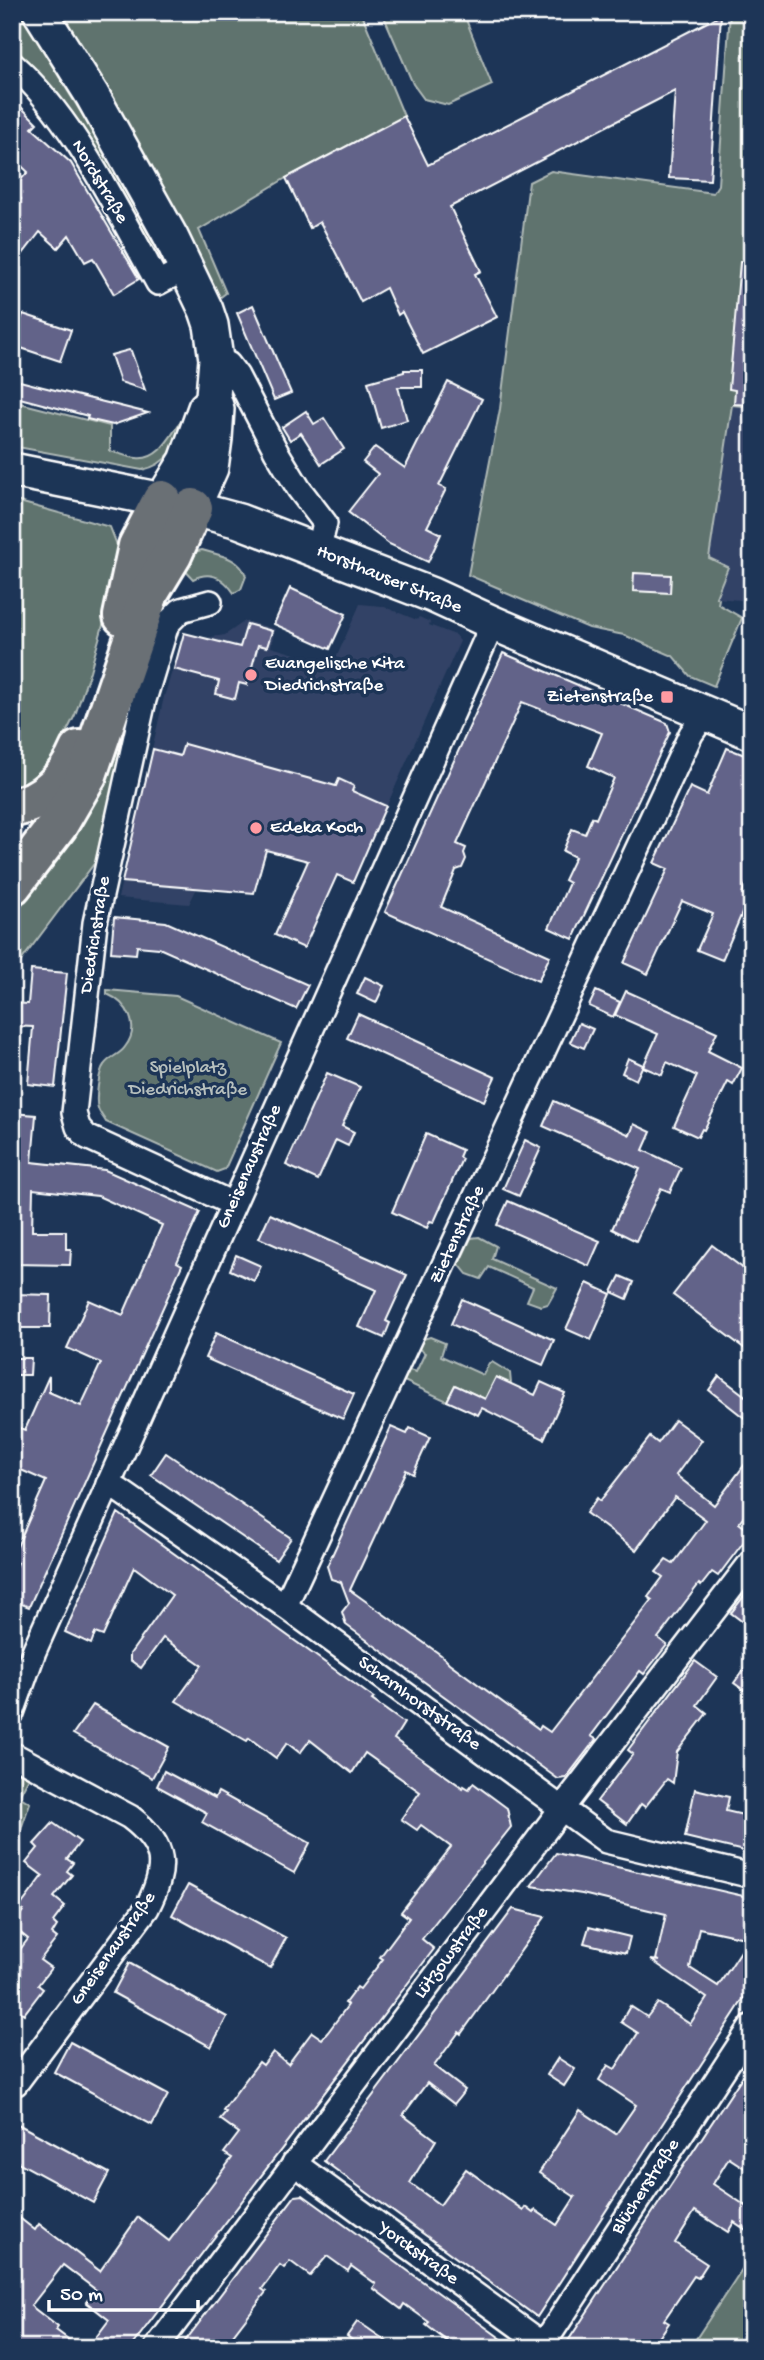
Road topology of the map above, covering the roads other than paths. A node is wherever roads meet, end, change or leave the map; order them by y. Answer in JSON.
{"nodes":[{"id":1,"x":40,"y":12,"type":"edge"},
{"id":2,"x":12,"y":64,"type":"edge"},
{"id":3,"x":186,"y":268,"type":"junction"},
{"id":4,"x":216,"y":359,"type":"junction"},
{"id":5,"x":12,"y":470,"type":"edge"},
{"id":6,"x":178,"y":504,"type":"junction"},
{"id":7,"x":318,"y":552,"type":"junction"},
{"id":8,"x":210,"y":602,"type":"dead end"},
{"id":9,"x":493,"y":623,"type":"junction"},
{"id":10,"x":705,"y":713,"type":"junction"},
{"id":11,"x":752,"y":733,"type":"edge"},
{"id":12,"x":12,"y":807,"type":"edge"},
{"id":13,"x":12,"y":885,"type":"edge"},
{"id":14,"x":233,"y":1204,"type":"junction"},
{"id":15,"x":108,"y":1484,"type":"junction"},
{"id":16,"x":752,"y":1561,"type":"edge"},
{"id":17,"x":285,"y":1606,"type":"junction"},
{"id":18,"x":12,"y":1713,"type":"edge"},
{"id":19,"x":12,"y":1754,"type":"edge"},
{"id":20,"x":562,"y":1808,"type":"junction"},
{"id":21,"x":752,"y":1876,"type":"edge"},
{"id":22,"x":752,"y":2025,"type":"edge"},
{"id":23,"x":16,"y":2083,"type":"dead end"},
{"id":24,"x":294,"y":2164,"type":"junction"},
{"id":25,"x":542,"y":2346,"type":"edge"},
{"id":26,"x":156,"y":2348,"type":"edge"}],
"edges":[{"from":1,"to":3,"type":"main road","name":"Nordstraße"},
{"from":2,"to":3,"type":"street","name":"Nordstraße"},
{"from":3,"to":4,"type":"main road","name":"Nordstraße"},
{"from":4,"to":6,"type":"main road","name":"Nordstraße"},
{"from":4,"to":7,"type":"street"},
{"from":5,"to":6,"type":"main road","name":"Horsthauser Straße"},
{"from":6,"to":7,"type":"main road","name":"Horsthauser Straße"},
{"from":6,"to":12,"type":"highway"},
{"from":6,"to":13,"type":"highway"},
{"from":7,"to":9,"type":"main road","name":"Horsthauser Straße"},
{"from":8,"to":14,"type":"street","name":"Diedrichstraße"},
{"from":9,"to":10,"type":"main road","name":"Horsthauser Straße"},
{"from":9,"to":14,"type":"street","name":"Gneisenaustraße"},
{"from":10,"to":11,"type":"main road","name":"Horsthauser Straße"},
{"from":10,"to":17,"type":"street","name":"Zietenstraße"},
{"from":14,"to":15,"type":"street","name":"Gneisenaustraße"},
{"from":15,"to":17,"type":"street","name":"Scharnhorststraße"},
{"from":15,"to":18,"type":"street","name":"Gneisenaustraße"},
{"from":16,"to":20,"type":"street","name":"Lützowstraße"},
{"from":17,"to":20,"type":"street","name":"Scharnhorststraße"},
{"from":19,"to":23,"type":"street","name":"Gneisenaustraße"},
{"from":20,"to":21,"type":"street","name":"Scharnhorststraße"},
{"from":20,"to":24,"type":"street","name":"Lützowstraße"},
{"from":22,"to":25,"type":"street","name":"Blücherstraße"},
{"from":24,"to":25,"type":"street","name":"Yorckstraße"},
{"from":24,"to":26,"type":"street","name":"Lützowstraße"}]}
